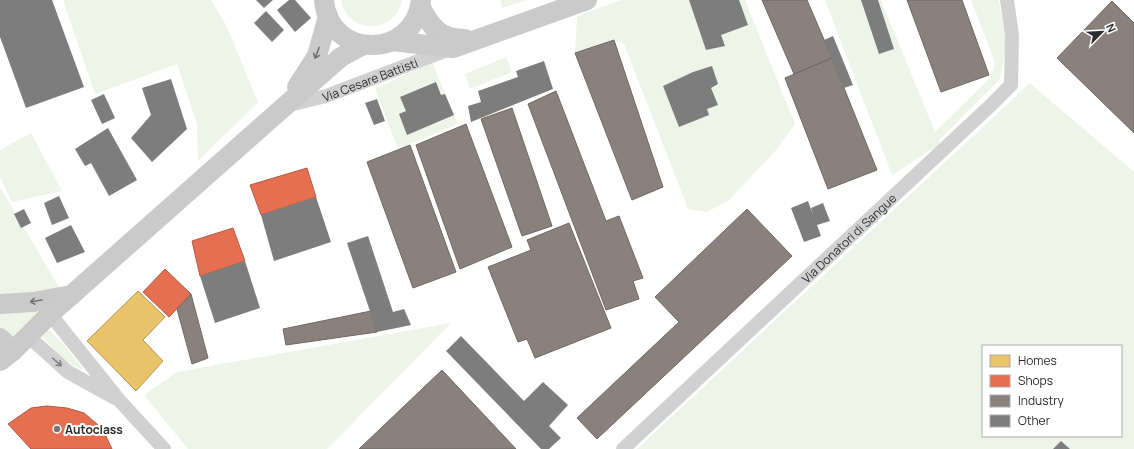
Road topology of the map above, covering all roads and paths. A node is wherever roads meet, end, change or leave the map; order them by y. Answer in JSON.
{"nodes":[{"id":1,"x":587,"y":0,"type":"edge"},
{"id":2,"x":1007,"y":0,"type":"edge"},
{"id":3,"x":421,"y":3,"type":"edge"},
{"id":4,"x":326,"y":8,"type":"edge"},
{"id":5,"x":479,"y":39,"type":"junction"},
{"id":6,"x":392,"y":41,"type":"junction"},
{"id":7,"x":363,"y":45,"type":"junction"},
{"id":8,"x":453,"y":48,"type":"junction"},
{"id":9,"x":285,"y":106,"type":"junction"},
{"id":10,"x":72,"y":295,"type":"junction"},
{"id":11,"x":0,"y":304,"type":"edge"},
{"id":12,"x":50,"y":314,"type":"junction"},
{"id":13,"x":28,"y":336,"type":"junction"},
{"id":14,"x":4,"y":350,"type":"edge"},
{"id":15,"x":119,"y":400,"type":"junction"},
{"id":16,"x":164,"y":449,"type":"edge"},
{"id":17,"x":623,"y":449,"type":"edge"}],
"edges":[{"from":1,"to":5,"type":"main road","name":"Via Cesare Battisti"},
{"from":2,"to":17,"type":"street","name":"Via Donatori di Sangue"},
{"from":3,"to":5,"type":"main road","name":"Via Cesare Battisti"},
{"from":3,"to":6,"type":"main road"},
{"from":4,"to":7,"type":"main road"},
{"from":4,"to":9,"type":"main road","one_way":true},
{"from":5,"to":8,"type":"main road","name":"Via Cesare Battisti"},
{"from":6,"to":7,"type":"main road"},
{"from":6,"to":8,"type":"main road","name":"Via Cesare Battisti"},
{"from":7,"to":9,"type":"main road"},
{"from":8,"to":9,"type":"street","name":"Via Cesare Battisti"},
{"from":9,"to":10,"type":"main road"},
{"from":10,"to":11,"type":"main road","one_way":true},
{"from":10,"to":12,"type":"main road"},
{"from":12,"to":13,"type":"main road"},
{"from":12,"to":15,"type":"street"},
{"from":13,"to":14,"type":"main road"},
{"from":13,"to":15,"type":"street","one_way":true},
{"from":15,"to":16,"type":"street"}]}
